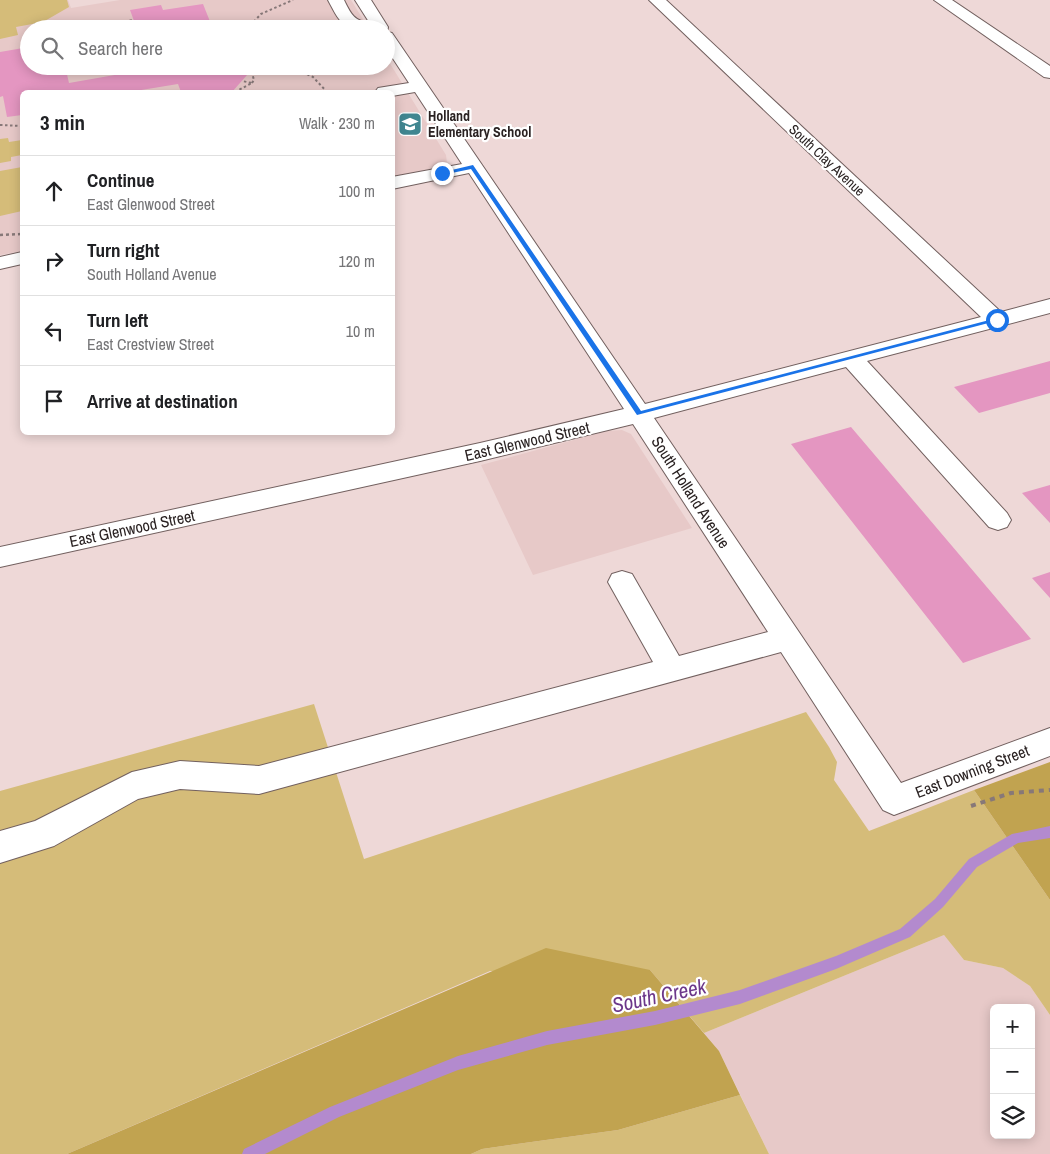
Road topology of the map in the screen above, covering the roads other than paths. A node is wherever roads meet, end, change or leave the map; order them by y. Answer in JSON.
{"nodes":[{"id":1,"x":336,"y":0,"type":"edge"},
{"id":2,"x":362,"y":0,"type":"edge"},
{"id":3,"x":657,"y":0,"type":"edge"},
{"id":4,"x":942,"y":0,"type":"edge"},
{"id":5,"x":346,"y":20,"type":"edge"},
{"id":6,"x":376,"y":20,"type":"edge"},
{"id":7,"x":395,"y":49,"type":"edge"},
{"id":8,"x":1050,"y":74,"type":"edge"},
{"id":9,"x":419,"y":86,"type":"junction"},
{"id":10,"x":395,"y":90,"type":"edge"},
{"id":11,"x":473,"y":167,"type":"junction"},
{"id":12,"x":395,"y":182,"type":"edge"},
{"id":13,"x":20,"y":258,"type":"edge"},
{"id":14,"x":0,"y":263,"type":"edge"},
{"id":15,"x":1050,"y":306,"type":"edge"},
{"id":16,"x":997,"y":320,"type":"junction"},
{"id":17,"x":851,"y":358,"type":"junction"},
{"id":18,"x":639,"y":414,"type":"junction"},
{"id":19,"x":998,"y":520,"type":"dead end"},
{"id":20,"x":0,"y":557,"type":"edge"},
{"id":21,"x":622,"y":582,"type":"dead end"},
{"id":22,"x":788,"y":639,"type":"junction"},
{"id":23,"x":672,"y":670,"type":"junction"},
{"id":24,"x":1050,"y":742,"type":"edge"},
{"id":25,"x":894,"y":800,"type":"joint"},
{"id":26,"x":0,"y":848,"type":"edge"}],
"edges":[{"from":1,"to":5,"type":"street"},
{"from":2,"to":6,"type":"street","name":"South Holland Avenue"},
{"from":3,"to":16,"type":"street","name":"South Clay Avenue"},
{"from":4,"to":8,"type":"street"},
{"from":7,"to":9,"type":"street","name":"South Holland Avenue"},
{"from":9,"to":10,"type":"street"},
{"from":9,"to":11,"type":"street","name":"South Holland Avenue"},
{"from":11,"to":12,"type":"street"},
{"from":11,"to":18,"type":"street","name":"South Holland Avenue"},
{"from":13,"to":14,"type":"street"},
{"from":15,"to":16,"type":"street","name":"East Glenwood Street"},
{"from":16,"to":17,"type":"street","name":"East Glenwood Street"},
{"from":17,"to":18,"type":"street","name":"East Glenwood Street"},
{"from":17,"to":19,"type":"street"},
{"from":18,"to":20,"type":"street","name":"East Glenwood Street"},
{"from":18,"to":22,"type":"street","name":"South Holland Avenue"},
{"from":21,"to":23,"type":"street"},
{"from":22,"to":23,"type":"street"},
{"from":22,"to":25,"type":"street","name":"South Holland Avenue"},
{"from":23,"to":26,"type":"street"},
{"from":24,"to":25,"type":"street","name":"East Downing Street"}]}
